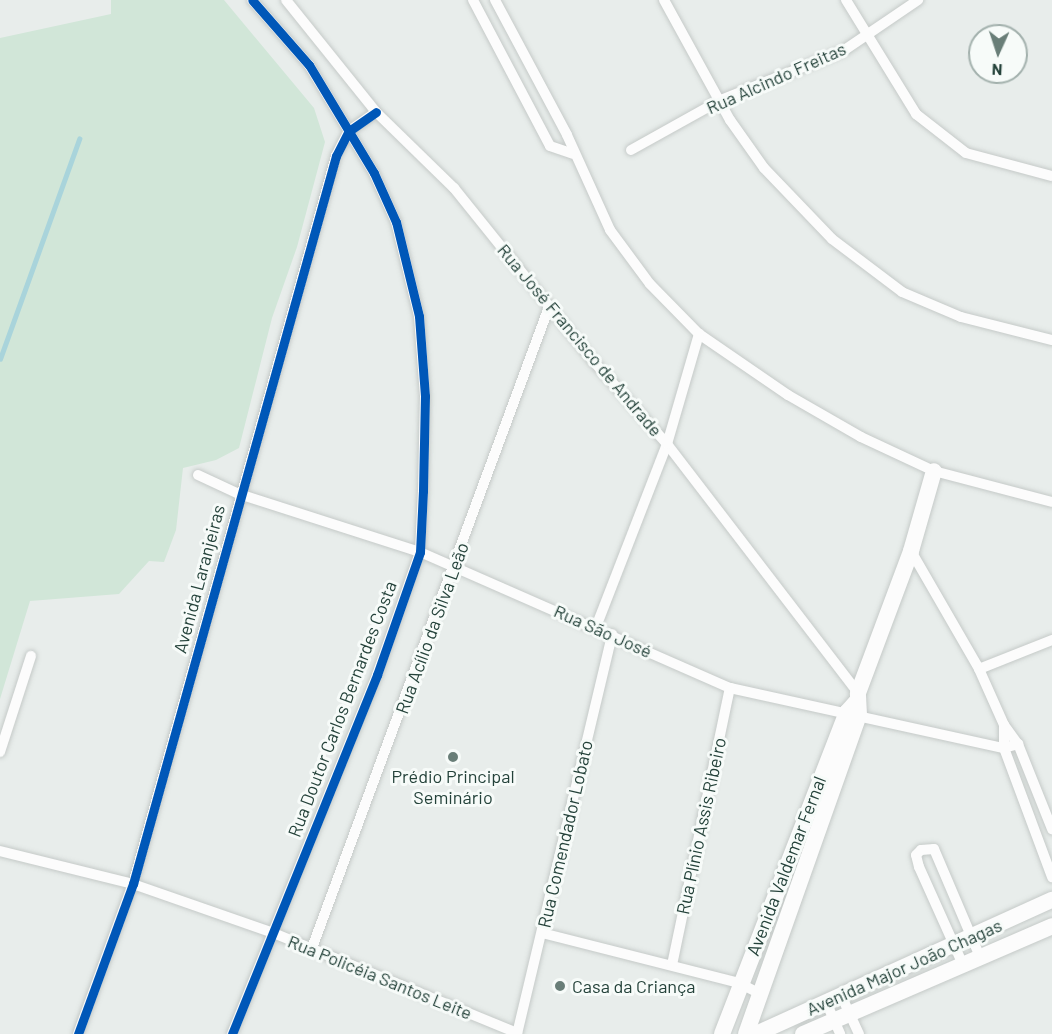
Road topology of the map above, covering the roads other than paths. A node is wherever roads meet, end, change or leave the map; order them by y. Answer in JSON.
{"nodes":[{"id":1,"x":252,"y":0,"type":"edge"},
{"id":2,"x":286,"y":0,"type":"edge"},
{"id":3,"x":473,"y":0,"type":"edge"},
{"id":4,"x":495,"y":0,"type":"edge"},
{"id":5,"x":664,"y":0,"type":"edge"},
{"id":6,"x":846,"y":0,"type":"edge"},
{"id":7,"x":918,"y":0,"type":"edge"},
{"id":8,"x":866,"y":36,"type":"junction"},
{"id":9,"x":532,"y":67,"type":"junction"},
{"id":10,"x":514,"y":76,"type":"junction"},
{"id":11,"x":721,"y":100,"type":"junction"},
{"id":12,"x":376,"y":112,"type":"junction"},
{"id":13,"x":349,"y":131,"type":"junction"},
{"id":14,"x":631,"y":150,"type":"dead end"},
{"id":15,"x":573,"y":154,"type":"junction"},
{"id":16,"x":1052,"y":176,"type":"edge"},
{"id":17,"x":549,"y":307,"type":"junction"},
{"id":18,"x":699,"y":334,"type":"junction"},
{"id":19,"x":1052,"y":340,"type":"edge"},
{"id":20,"x":668,"y":444,"type":"junction"},
{"id":21,"x":934,"y":471,"type":"junction"},
{"id":22,"x":198,"y":475,"type":"dead end"},
{"id":23,"x":239,"y":494,"type":"junction"},
{"id":24,"x":1052,"y":502,"type":"edge"},
{"id":25,"x":911,"y":551,"type":"junction"},
{"id":26,"x":420,"y":552,"type":"junction"},
{"id":27,"x":454,"y":567,"type":"junction"},
{"id":28,"x":596,"y":627,"type":"junction"},
{"id":29,"x":612,"y":634,"type":"junction"},
{"id":30,"x":1052,"y":640,"type":"edge"},
{"id":31,"x":31,"y":656,"type":"dead end"},
{"id":32,"x":979,"y":669,"type":"junction"},
{"id":33,"x":730,"y":688,"type":"junction"},
{"id":34,"x":855,"y":705,"type":"junction"},
{"id":35,"x":1004,"y":725,"type":"junction"},
{"id":36,"x":1018,"y":744,"type":"junction"},
{"id":37,"x":1004,"y":748,"type":"junction"},
{"id":38,"x":0,"y":752,"type":"edge"},
{"id":39,"x":1052,"y":829,"type":"edge"},
{"id":40,"x":0,"y":851,"type":"edge"},
{"id":41,"x":1052,"y":877,"type":"edge"},
{"id":42,"x":133,"y":884,"type":"junction"},
{"id":43,"x":1052,"y":900,"type":"edge"},
{"id":44,"x":1052,"y":926,"type":"edge"},
{"id":45,"x":271,"y":932,"type":"junction"},
{"id":46,"x":763,"y":932,"type":"junction"},
{"id":47,"x":542,"y":933,"type":"junction"},
{"id":48,"x":971,"y":937,"type":"junction"},
{"id":49,"x":780,"y":940,"type":"junction"},
{"id":50,"x":954,"y":945,"type":"junction"},
{"id":51,"x":312,"y":948,"type":"junction"},
{"id":52,"x":981,"y":959,"type":"junction"},
{"id":53,"x":672,"y":965,"type":"junction"},
{"id":54,"x":964,"y":967,"type":"junction"},
{"id":55,"x":739,"y":983,"type":"junction"},
{"id":56,"x":761,"y":994,"type":"junction"},
{"id":57,"x":834,"y":998,"type":"junction"},
{"id":58,"x":851,"y":1013,"type":"junction"},
{"id":59,"x":837,"y":1027,"type":"edge"},
{"id":60,"x":78,"y":1034,"type":"edge"},
{"id":61,"x":232,"y":1034,"type":"edge"},
{"id":62,"x":517,"y":1034,"type":"edge"},
{"id":63,"x":722,"y":1034,"type":"edge"},
{"id":64,"x":746,"y":1034,"type":"edge"},
{"id":65,"x":756,"y":1034,"type":"edge"},
{"id":66,"x":803,"y":1034,"type":"edge"},
{"id":67,"x":859,"y":1034,"type":"edge"}],
"edges":[{"from":1,"to":13,"type":"street","name":"Rua Doutor Carlos Bernardes Costa"},
{"from":2,"to":12,"type":"street","name":"Rua José Francisco de Andrade"},
{"from":3,"to":10,"type":"street"},
{"from":4,"to":9,"type":"street"},
{"from":5,"to":11,"type":"street"},
{"from":6,"to":8,"type":"street"},
{"from":7,"to":8,"type":"street","name":"Rua Alcindo Freitas"},
{"from":8,"to":11,"type":"street","name":"Rua Alcindo Freitas"},
{"from":8,"to":16,"type":"street"},
{"from":9,"to":10,"type":"street"},
{"from":9,"to":15,"type":"street"},
{"from":10,"to":15,"type":"street"},
{"from":11,"to":14,"type":"street","name":"Rua Alcindo Freitas"},
{"from":11,"to":19,"type":"street"},
{"from":12,"to":13,"type":"street"},
{"from":12,"to":17,"type":"street","name":"Rua José Francisco de Andrade"},
{"from":13,"to":23,"type":"street","name":"Avenida Laranjeiras"},
{"from":13,"to":26,"type":"street","name":"Rua Doutor Carlos Bernardes Costa"},
{"from":15,"to":18,"type":"street"},
{"from":17,"to":20,"type":"street","name":"Rua José Francisco de Andrade"},
{"from":17,"to":27,"type":"street","name":"Rua Acílio da Silva Leão"},
{"from":18,"to":20,"type":"street"},
{"from":18,"to":21,"type":"street"},
{"from":20,"to":28,"type":"street"},
{"from":20,"to":34,"type":"street","name":"Rua José Francisco de Andrade"},
{"from":21,"to":24,"type":"street"},
{"from":21,"to":25,"type":"street","name":"Avenida Valdemar Fernal"},
{"from":22,"to":23,"type":"street","name":"Rua São José"},
{"from":23,"to":26,"type":"street","name":"Rua São José"},
{"from":23,"to":42,"type":"street","name":"Avenida Laranjeiras"},
{"from":25,"to":32,"type":"street"},
{"from":25,"to":34,"type":"street","name":"Avenida Valdemar Fernal"},
{"from":26,"to":27,"type":"street","name":"Rua São José"},
{"from":26,"to":45,"type":"street","name":"Rua Doutor Carlos Bernardes Costa"},
{"from":27,"to":28,"type":"street","name":"Rua São José"},
{"from":27,"to":51,"type":"street","name":"Rua Acílio da Silva Leão"},
{"from":28,"to":29,"type":"street","name":"Rua São José"},
{"from":29,"to":33,"type":"street","name":"Rua São José"},
{"from":29,"to":47,"type":"street","name":"Rua Comendador Lobato"},
{"from":30,"to":32,"type":"street"},
{"from":31,"to":38,"type":"street"},
{"from":32,"to":35,"type":"street"},
{"from":33,"to":34,"type":"street","name":"Rua São José"},
{"from":33,"to":53,"type":"street","name":"Rua Plínio Assis Ribeiro"},
{"from":34,"to":37,"type":"street","name":"Rua São José"},
{"from":34,"to":46,"type":"street","name":"Avenida Valdemar Fernal"},
{"from":34,"to":49,"type":"street","name":"Avenida Valdemar Fernal"},
{"from":35,"to":36,"type":"street"},
{"from":35,"to":37,"type":"street"},
{"from":36,"to":37,"type":"street","name":"Rua São José"},
{"from":36,"to":39,"type":"street"},
{"from":37,"to":41,"type":"street"},
{"from":40,"to":42,"type":"street","name":"Rua Policéia Santos Leite"},
{"from":42,"to":45,"type":"street","name":"Rua Policéia Santos Leite"},
{"from":42,"to":60,"type":"street","name":"Avenida Laranjeiras"},
{"from":43,"to":48,"type":"street","name":"Avenida Major João Chagas"},
{"from":44,"to":52,"type":"street","name":"Avenida Major João Chagas"},
{"from":45,"to":51,"type":"street","name":"Rua Policéia Santos Leite"},
{"from":45,"to":61,"type":"street","name":"Rua Doutor Carlos Bernardes Costa"},
{"from":46,"to":49,"type":"street"},
{"from":46,"to":55,"type":"street","name":"Avenida Valdemar Fernal"},
{"from":47,"to":53,"type":"street"},
{"from":47,"to":62,"type":"street","name":"Rua Comendador Lobato"},
{"from":48,"to":50,"type":"street","name":"Avenida Major João Chagas"},
{"from":48,"to":50,"type":"street"},
{"from":48,"to":52,"type":"street"},
{"from":49,"to":56,"type":"street","name":"Avenida Valdemar Fernal"},
{"from":50,"to":54,"type":"street"},
{"from":50,"to":57,"type":"street","name":"Avenida Major João Chagas"},
{"from":51,"to":62,"type":"street","name":"Rua Policéia Santos Leite"},
{"from":52,"to":54,"type":"street","name":"Avenida Major João Chagas"},
{"from":53,"to":55,"type":"street"},
{"from":54,"to":58,"type":"street","name":"Avenida Major João Chagas"},
{"from":55,"to":56,"type":"street"},
{"from":55,"to":63,"type":"street","name":"Avenida Valdemar Fernal"},
{"from":56,"to":64,"type":"street","name":"Avenida Valdemar Fernal"},
{"from":57,"to":58,"type":"street"},
{"from":57,"to":59,"type":"street"},
{"from":57,"to":65,"type":"street","name":"Avenida Major João Chagas"},
{"from":58,"to":59,"type":"street","name":"Avenida Major João Chagas"},
{"from":58,"to":67,"type":"street"},
{"from":59,"to":66,"type":"street","name":"Avenida Major João Chagas"}]}
